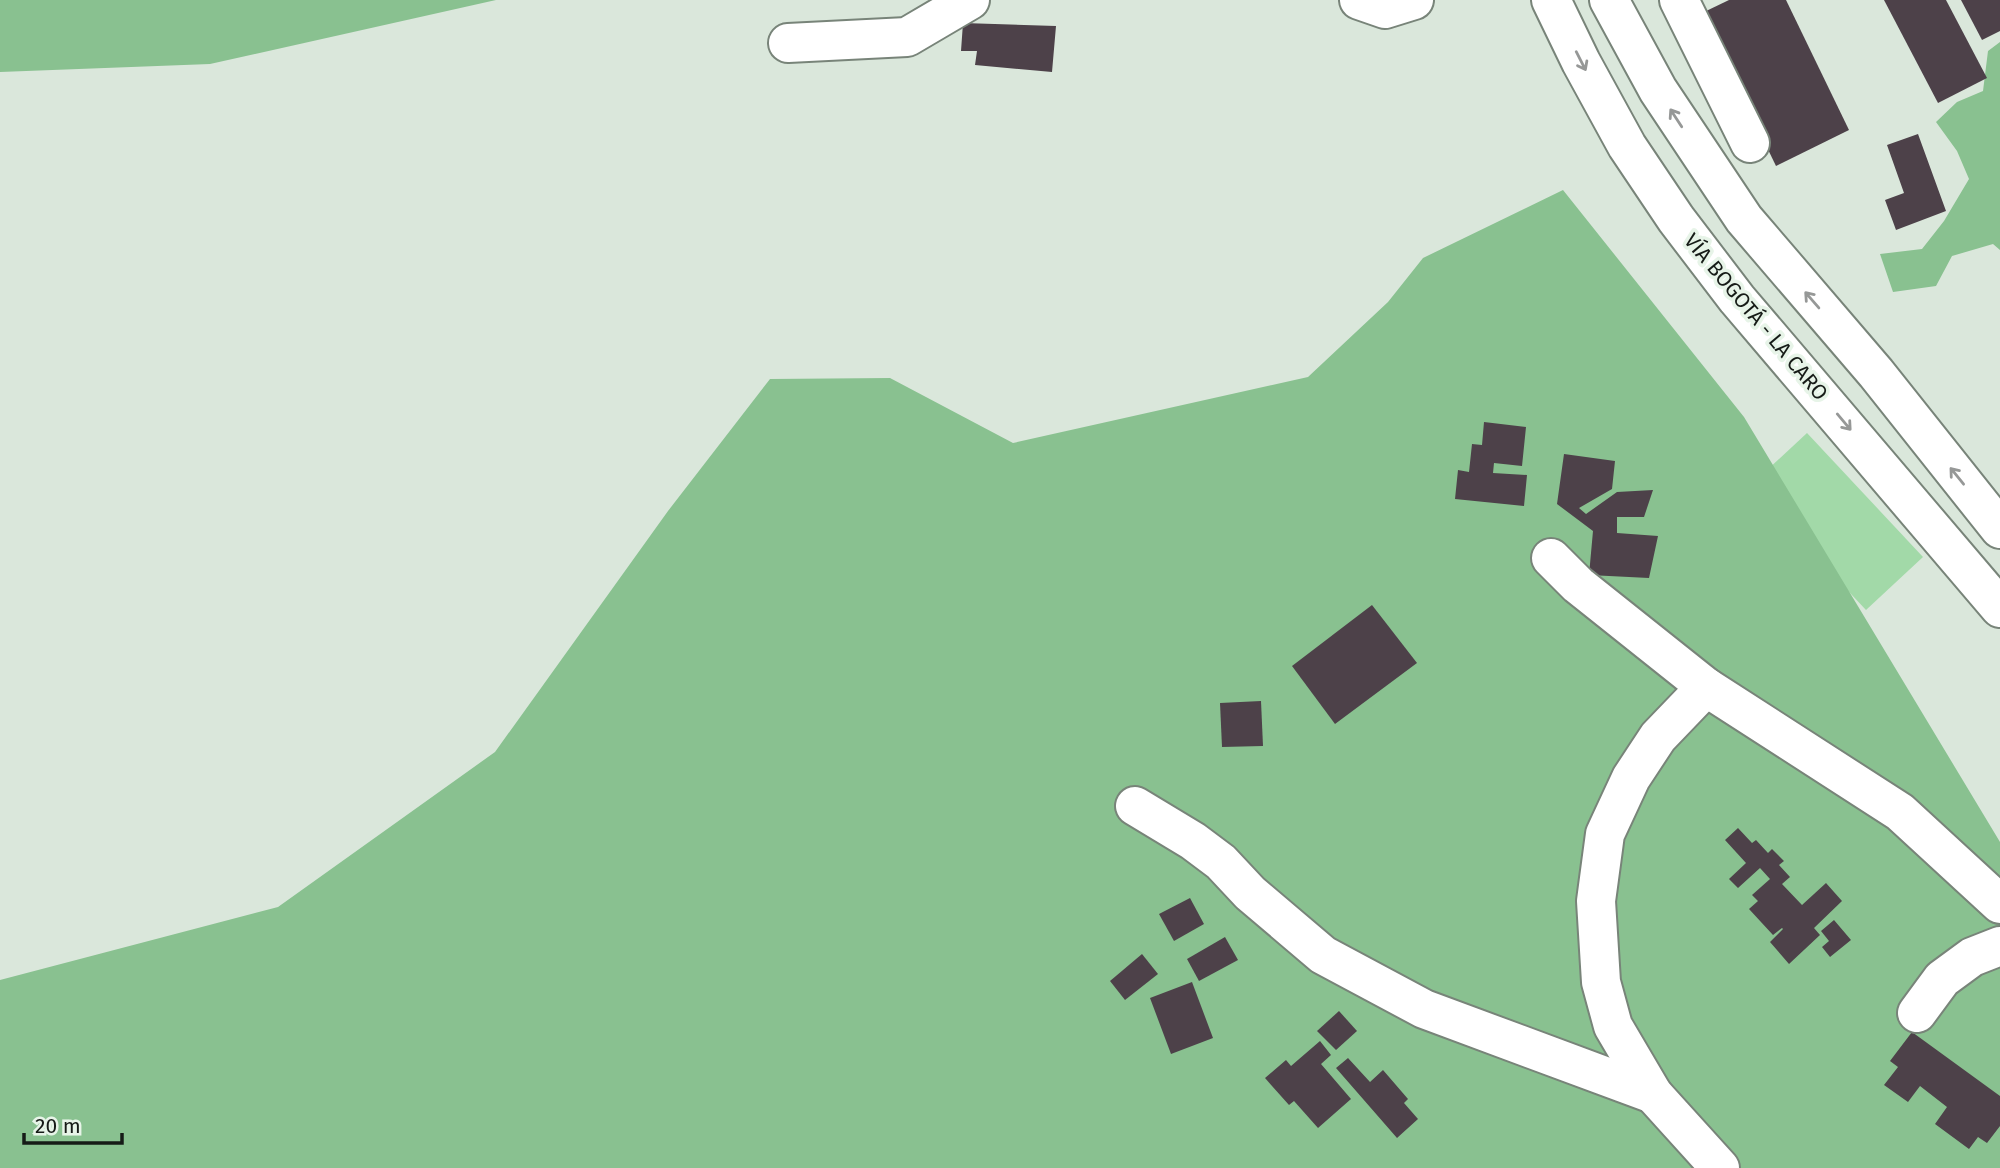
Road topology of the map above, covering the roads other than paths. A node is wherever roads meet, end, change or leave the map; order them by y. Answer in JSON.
{"nodes":[{"id":1,"x":970,"y":0,"type":"edge"},
{"id":2,"x":1359,"y":0,"type":"edge"},
{"id":3,"x":1414,"y":0,"type":"edge"},
{"id":4,"x":1551,"y":0,"type":"edge"},
{"id":5,"x":1609,"y":0,"type":"edge"},
{"id":6,"x":1679,"y":0,"type":"edge"},
{"id":7,"x":788,"y":43,"type":"dead end"},
{"id":8,"x":1750,"y":143,"type":"dead end"},
{"id":9,"x":2000,"y":529,"type":"edge"},
{"id":10,"x":1551,"y":558,"type":"dead end"},
{"id":11,"x":2000,"y":608,"type":"edge"},
{"id":12,"x":1706,"y":687,"type":"junction"},
{"id":13,"x":1135,"y":806,"type":"dead end"},
{"id":14,"x":2000,"y":904,"type":"edge"},
{"id":15,"x":2000,"y":946,"type":"edge"},
{"id":16,"x":1917,"y":1013,"type":"dead end"},
{"id":17,"x":1653,"y":1094,"type":"junction"},
{"id":18,"x":1720,"y":1168,"type":"edge"}],
"edges":[{"from":1,"to":7,"type":"main road"},
{"from":2,"to":3,"type":"main road"},
{"from":4,"to":11,"type":"main road","name":"VÍA BOGOTÁ - LA CARO","one_way":true},
{"from":9,"to":5,"type":"main road","one_way":true},
{"from":6,"to":8,"type":"main road"},
{"from":10,"to":12,"type":"main road"},
{"from":12,"to":14,"type":"main road"},
{"from":12,"to":17,"type":"main road"},
{"from":13,"to":17,"type":"main road"},
{"from":15,"to":16,"type":"main road"},
{"from":17,"to":18,"type":"main road"}]}
